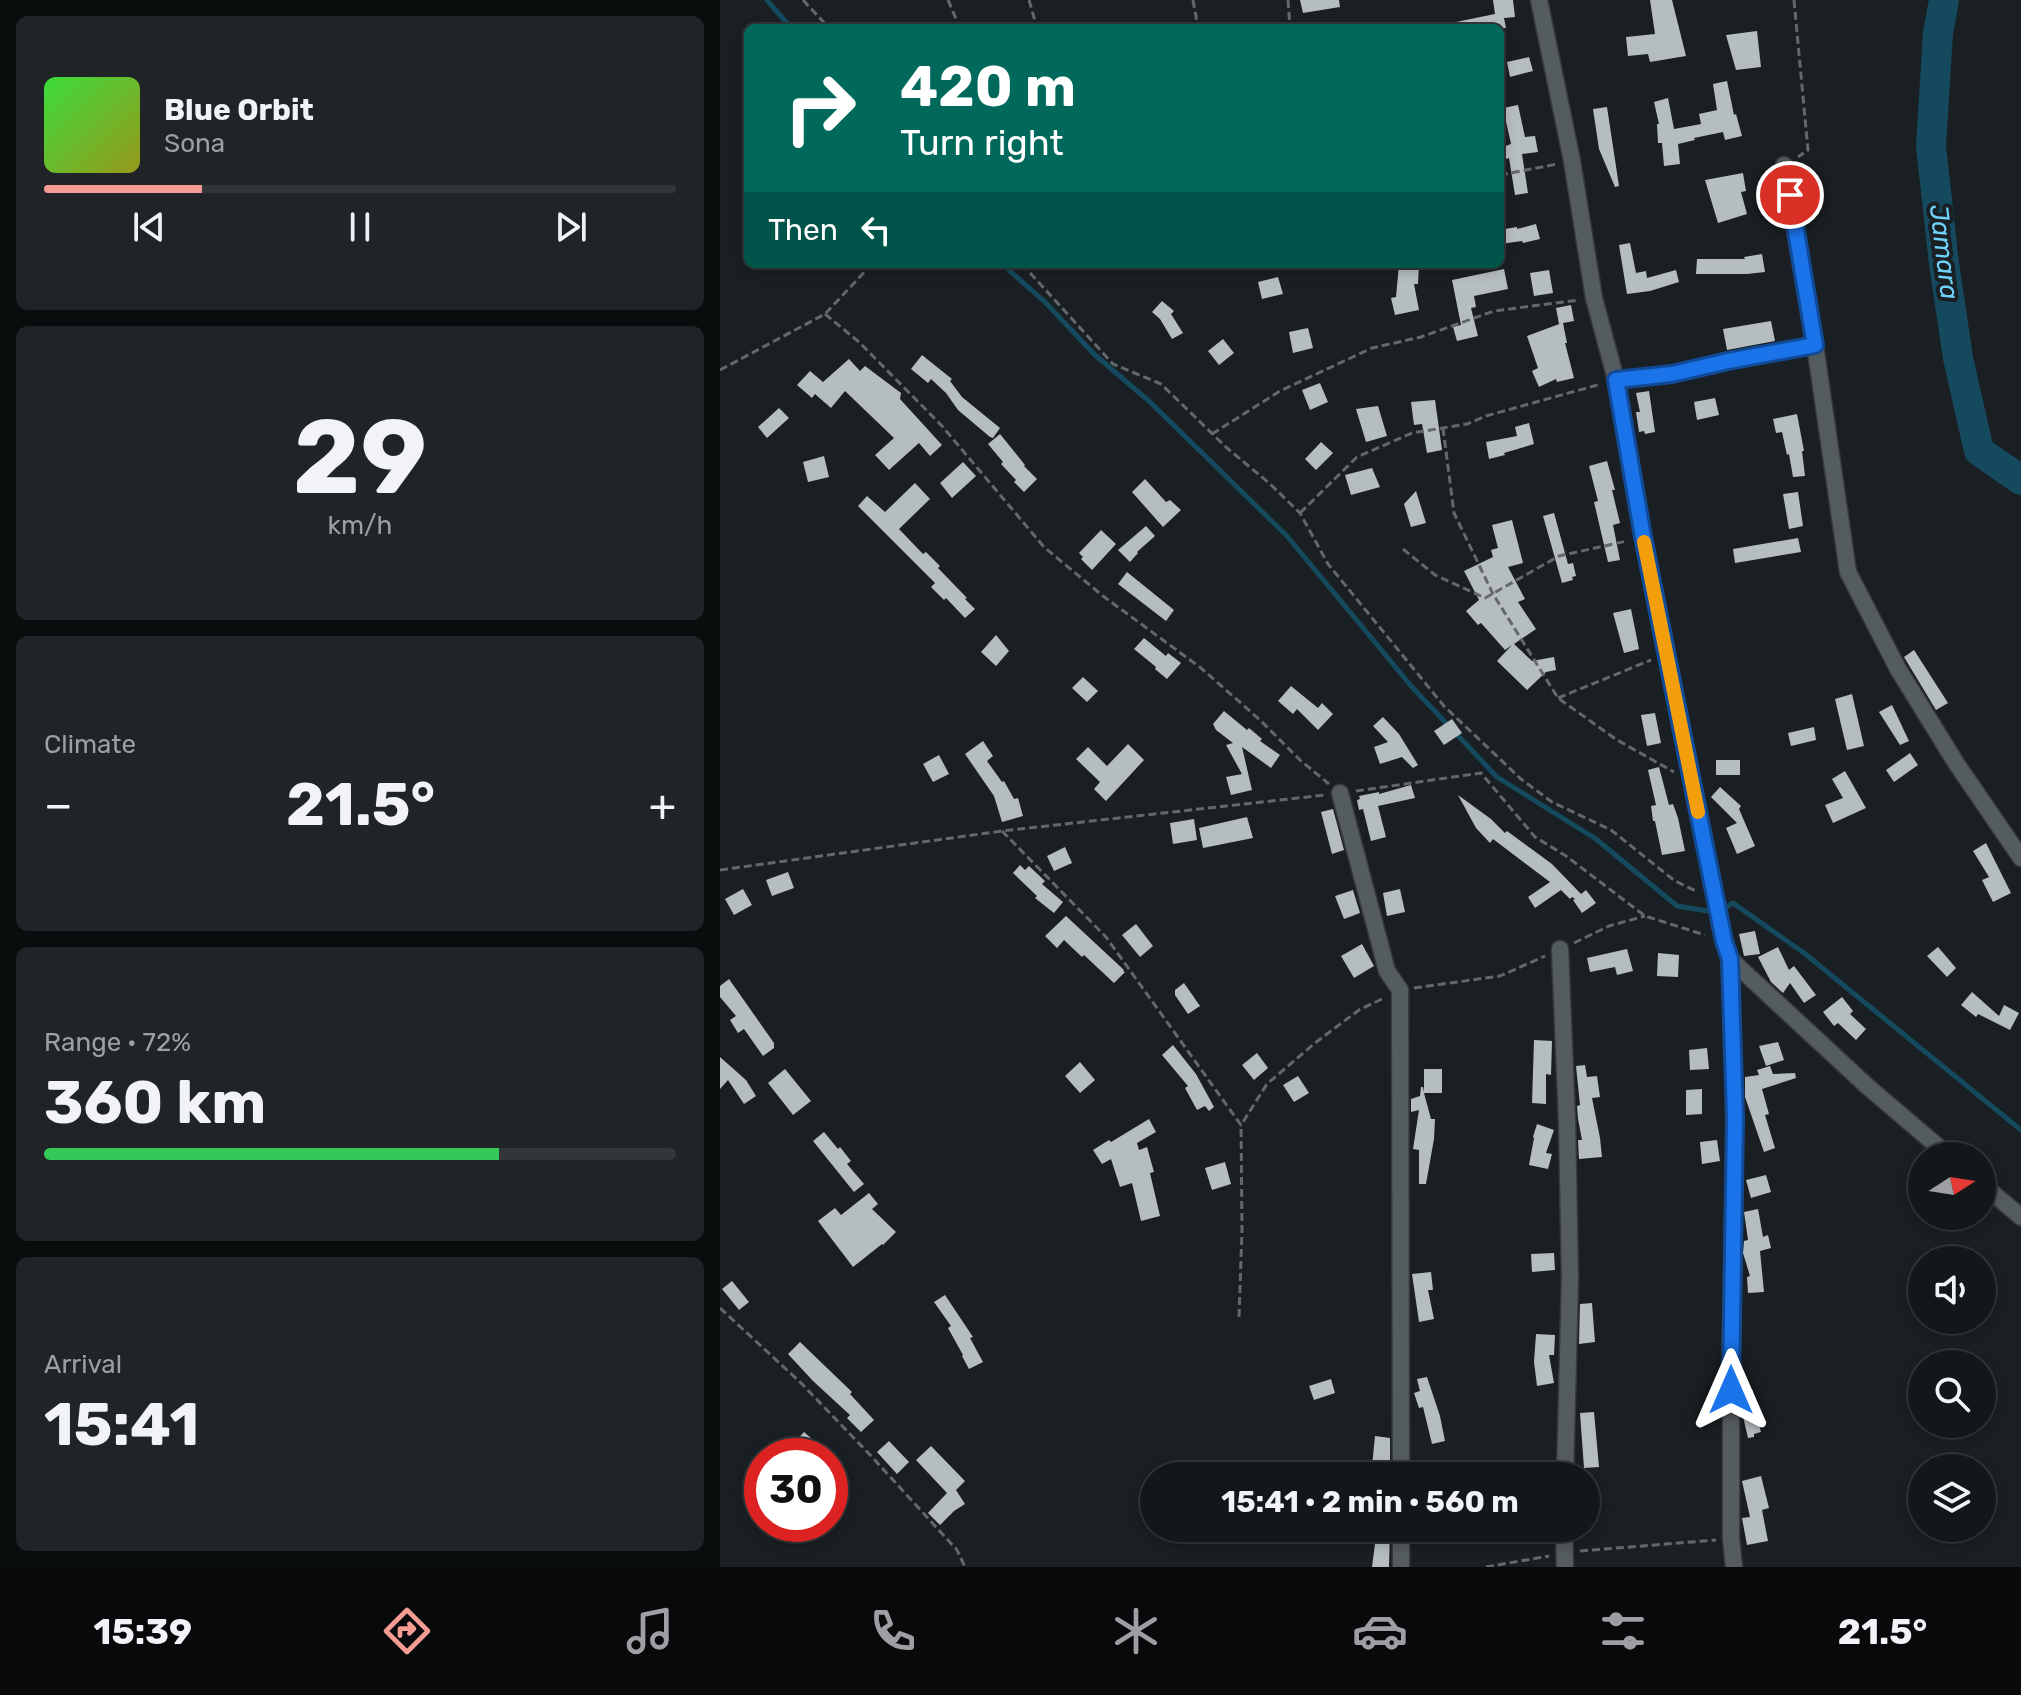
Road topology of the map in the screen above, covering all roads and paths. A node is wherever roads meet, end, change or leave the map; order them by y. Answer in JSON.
{"nodes":[{"id":1,"x":803,"y":0,"type":"edge"},
{"id":2,"x":948,"y":0,"type":"edge"},
{"id":3,"x":1029,"y":0,"type":"edge"},
{"id":4,"x":1193,"y":0,"type":"edge"},
{"id":5,"x":1288,"y":0,"type":"edge"},
{"id":6,"x":1539,"y":0,"type":"edge"},
{"id":7,"x":1794,"y":0,"type":"edge"},
{"id":8,"x":825,"y":24,"type":"edge"},
{"id":9,"x":958,"y":24,"type":"edge"},
{"id":10,"x":1036,"y":24,"type":"edge"},
{"id":11,"x":1197,"y":24,"type":"edge"},
{"id":12,"x":1290,"y":24,"type":"edge"},
{"id":13,"x":1572,"y":161,"type":"junction"},
{"id":14,"x":1784,"y":165,"type":"joint"},
{"id":15,"x":1504,"y":174,"type":"edge"},
{"id":16,"x":868,"y":268,"type":"edge"},
{"id":17,"x":1026,"y":268,"type":"edge"},
{"id":18,"x":1594,"y":298,"type":"junction"},
{"id":19,"x":825,"y":314,"type":"junction"},
{"id":20,"x":1815,"y":345,"type":"junction"},
{"id":21,"x":720,"y":370,"type":"edge"},
{"id":22,"x":1616,"y":380,"type":"junction"},
{"id":23,"x":1443,"y":428,"type":"junction"},
{"id":24,"x":1212,"y":434,"type":"junction"},
{"id":25,"x":1300,"y":513,"type":"junction"},
{"id":26,"x":1643,"y":537,"type":"junction"},
{"id":27,"x":1403,"y":549,"type":"dead end"},
{"id":28,"x":1493,"y":594,"type":"junction"},
{"id":29,"x":1666,"y":654,"type":"junction"},
{"id":30,"x":1558,"y":698,"type":"junction"},
{"id":31,"x":1692,"y":782,"type":"junction"},
{"id":32,"x":1340,"y":793,"type":"junction"},
{"id":33,"x":1002,"y":831,"type":"junction"},
{"id":34,"x":2021,"y":858,"type":"edge"},
{"id":35,"x":720,"y":870,"type":"edge"},
{"id":36,"x":1716,"y":901,"type":"junction"},
{"id":37,"x":1645,"y":916,"type":"junction"},
{"id":38,"x":1724,"y":941,"type":"junction"},
{"id":39,"x":1560,"y":949,"type":"junction"},
{"id":40,"x":1730,"y":959,"type":"junction"},
{"id":41,"x":1400,"y":990,"type":"junction"},
{"id":42,"x":1241,"y":1125,"type":"junction"},
{"id":43,"x":1933,"y":1142,"type":"edge"},
{"id":44,"x":1996,"y":1196,"type":"edge"},
{"id":45,"x":2021,"y":1217,"type":"edge"},
{"id":46,"x":720,"y":1308,"type":"edge"},
{"id":47,"x":1239,"y":1317,"type":"dead end"},
{"id":48,"x":1401,"y":1462,"type":"edge"},
{"id":49,"x":1565,"y":1462,"type":"edge"},
{"id":50,"x":1731,"y":1538,"type":"junction"},
{"id":51,"x":1401,"y":1542,"type":"edge"},
{"id":52,"x":1564,"y":1560,"type":"edge"},
{"id":53,"x":965,"y":1567,"type":"edge"},
{"id":54,"x":1401,"y":1567,"type":"edge"},
{"id":55,"x":1486,"y":1567,"type":"edge"},
{"id":56,"x":1734,"y":1567,"type":"edge"}],
"edges":[{"from":1,"to":8,"type":"path"},
{"from":2,"to":9,"type":"path"},
{"from":3,"to":10,"type":"path"},
{"from":4,"to":11,"type":"path"},
{"from":5,"to":12,"type":"path"},
{"from":6,"to":13,"type":"street"},
{"from":7,"to":14,"type":"path"},
{"from":13,"to":15,"type":"path"},
{"from":13,"to":18,"type":"street"},
{"from":14,"to":20,"type":"street"},
{"from":16,"to":19,"type":"path"},
{"from":17,"to":24,"type":"path"},
{"from":18,"to":22,"type":"street"},
{"from":18,"to":24,"type":"path"},
{"from":19,"to":21,"type":"path"},
{"from":19,"to":32,"type":"path"},
{"from":20,"to":22,"type":"street"},
{"from":20,"to":34,"type":"street"},
{"from":22,"to":23,"type":"path"},
{"from":22,"to":26,"type":"street"},
{"from":23,"to":25,"type":"path"},
{"from":23,"to":28,"type":"path"},
{"from":24,"to":25,"type":"path"},
{"from":25,"to":36,"type":"path"},
{"from":26,"to":28,"type":"path"},
{"from":26,"to":29,"type":"street"},
{"from":27,"to":28,"type":"path"},
{"from":28,"to":30,"type":"path"},
{"from":29,"to":30,"type":"path"},
{"from":29,"to":31,"type":"street"},
{"from":30,"to":31,"type":"path"},
{"from":31,"to":36,"type":"street"},
{"from":32,"to":33,"type":"path"},
{"from":32,"to":37,"type":"path"},
{"from":32,"to":41,"type":"street"},
{"from":33,"to":35,"type":"path"},
{"from":33,"to":42,"type":"path"},
{"from":36,"to":38,"type":"street"},
{"from":37,"to":38,"type":"path"},
{"from":37,"to":39,"type":"path"},
{"from":38,"to":40,"type":"street"},
{"from":39,"to":41,"type":"path"},
{"from":39,"to":49,"type":"street"},
{"from":40,"to":43,"type":"street"},
{"from":40,"to":50,"type":"street"},
{"from":41,"to":42,"type":"path"},
{"from":41,"to":48,"type":"street"},
{"from":42,"to":47,"type":"path"},
{"from":44,"to":45,"type":"street"},
{"from":46,"to":53,"type":"path"},
{"from":50,"to":52,"type":"path"},
{"from":50,"to":56,"type":"street"},
{"from":51,"to":54,"type":"street"},
{"from":52,"to":55,"type":"path"}]}
